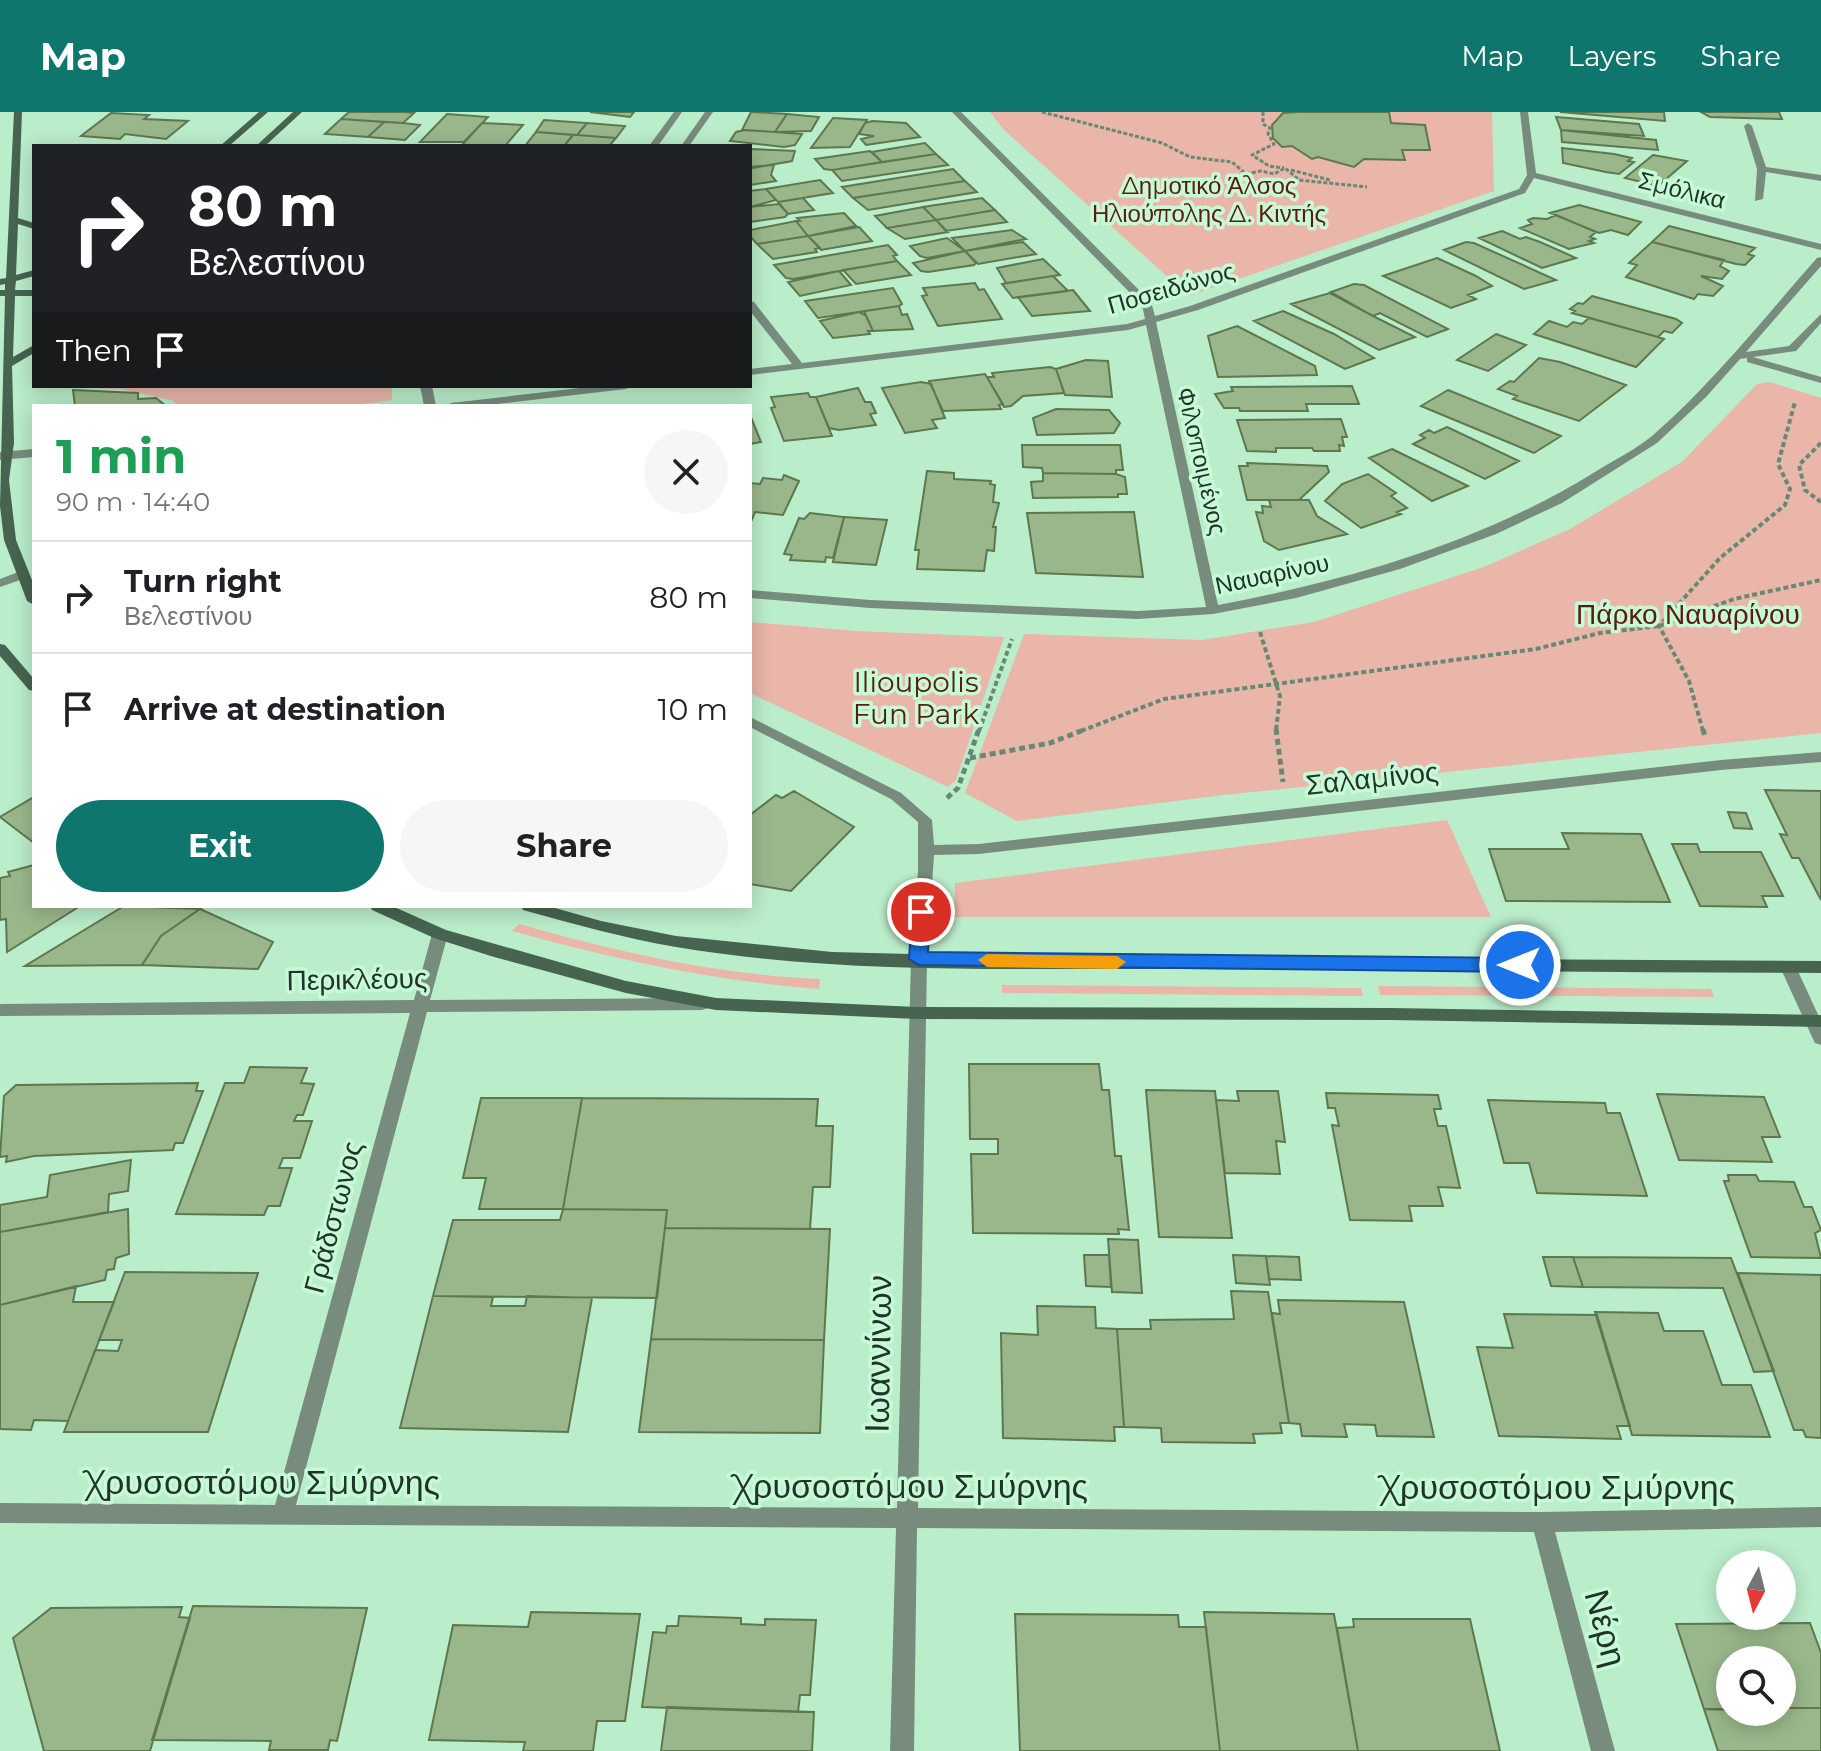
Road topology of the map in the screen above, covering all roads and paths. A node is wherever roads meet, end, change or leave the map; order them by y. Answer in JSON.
{"nodes":[{"id":1,"x":18,"y":112,"type":"edge"},
{"id":2,"x":264,"y":112,"type":"edge"},
{"id":3,"x":298,"y":112,"type":"edge"},
{"id":4,"x":678,"y":112,"type":"edge"},
{"id":5,"x":709,"y":112,"type":"edge"},
{"id":6,"x":956,"y":112,"type":"edge"},
{"id":7,"x":1042,"y":112,"type":"edge"},
{"id":8,"x":1263,"y":112,"type":"edge"},
{"id":9,"x":1524,"y":112,"type":"edge"},
{"id":10,"x":1748,"y":126,"type":"dead end"},
{"id":11,"x":226,"y":144,"type":"edge"},
{"id":12,"x":262,"y":144,"type":"edge"},
{"id":13,"x":654,"y":144,"type":"edge"},
{"id":14,"x":686,"y":144,"type":"edge"},
{"id":15,"x":1285,"y":168,"type":"junction"},
{"id":16,"x":1762,"y":169,"type":"junction"},
{"id":17,"x":1291,"y":170,"type":"junction"},
{"id":18,"x":1532,"y":175,"type":"junction"},
{"id":19,"x":1821,"y":178,"type":"edge"},
{"id":20,"x":1342,"y":183,"type":"junction"},
{"id":21,"x":1367,"y":187,"type":"dead end"},
{"id":22,"x":1758,"y":199,"type":"dead end"},
{"id":23,"x":13,"y":219,"type":"junction"},
{"id":24,"x":32,"y":225,"type":"edge"},
{"id":25,"x":1821,"y":247,"type":"edge"},
{"id":26,"x":1821,"y":260,"type":"edge"},
{"id":27,"x":32,"y":274,"type":"edge"},
{"id":28,"x":5,"y":281,"type":"edge"},
{"id":29,"x":32,"y":293,"type":"edge"},
{"id":30,"x":5,"y":294,"type":"edge"},
{"id":31,"x":752,"y":307,"type":"edge"},
{"id":32,"x":1821,"y":317,"type":"edge"},
{"id":33,"x":1149,"y":322,"type":"junction"},
{"id":34,"x":32,"y":349,"type":"edge"},
{"id":35,"x":1738,"y":356,"type":"junction"},
{"id":36,"x":7,"y":365,"type":"junction"},
{"id":37,"x":799,"y":366,"type":"junction"},
{"id":38,"x":752,"y":372,"type":"edge"},
{"id":39,"x":1821,"y":380,"type":"edge"},
{"id":40,"x":608,"y":388,"type":"edge"},
{"id":41,"x":1796,"y":399,"type":"dead end"},
{"id":42,"x":468,"y":404,"type":"edge"},
{"id":43,"x":1821,"y":443,"type":"edge"},
{"id":44,"x":32,"y":453,"type":"edge"},
{"id":45,"x":3,"y":456,"type":"edge"},
{"id":46,"x":1821,"y":502,"type":"edge"},
{"id":47,"x":21,"y":575,"type":"junction"},
{"id":48,"x":1821,"y":580,"type":"edge"},
{"id":49,"x":0,"y":583,"type":"edge"},
{"id":50,"x":752,"y":594,"type":"edge"},
{"id":51,"x":32,"y":597,"type":"edge"},
{"id":52,"x":1213,"y":610,"type":"junction"},
{"id":53,"x":1659,"y":626,"type":"junction"},
{"id":54,"x":1259,"y":627,"type":"dead end"},
{"id":55,"x":1014,"y":632,"type":"dead end"},
{"id":56,"x":0,"y":648,"type":"edge"},
{"id":57,"x":1277,"y":683,"type":"junction"},
{"id":58,"x":32,"y":685,"type":"edge"},
{"id":59,"x":752,"y":722,"type":"edge"},
{"id":60,"x":1706,"y":739,"type":"dead end"},
{"id":61,"x":1821,"y":757,"type":"edge"},
{"id":62,"x":970,"y":758,"type":"junction"},
{"id":63,"x":1285,"y":786,"type":"dead end"},
{"id":64,"x":943,"y":803,"type":"dead end"},
{"id":65,"x":929,"y":850,"type":"junction"},
{"id":66,"x":382,"y":908,"type":"edge"},
{"id":67,"x":537,"y":908,"type":"edge"},
{"id":68,"x":440,"y":934,"type":"junction"},
{"id":69,"x":919,"y":959,"type":"junction"},
{"id":70,"x":1788,"y":967,"type":"junction"},
{"id":71,"x":1821,"y":967,"type":"edge"},
{"id":72,"x":419,"y":1004,"type":"junction"},
{"id":73,"x":716,"y":1004,"type":"junction"},
{"id":74,"x":0,"y":1010,"type":"edge"},
{"id":75,"x":917,"y":1013,"type":"junction"},
{"id":76,"x":1817,"y":1021,"type":"edge"},
{"id":77,"x":1821,"y":1039,"type":"edge"},
{"id":78,"x":0,"y":1513,"type":"edge"},
{"id":79,"x":283,"y":1515,"type":"junction"},
{"id":80,"x":1821,"y":1517,"type":"edge"},
{"id":81,"x":906,"y":1518,"type":"junction"},
{"id":82,"x":1542,"y":1522,"type":"junction"},
{"id":83,"x":902,"y":1751,"type":"edge"},
{"id":84,"x":1603,"y":1751,"type":"edge"}],
"edges":[{"from":1,"to":23,"type":"street"},
{"from":2,"to":11,"type":"street"},
{"from":3,"to":12,"type":"street"},
{"from":4,"to":13,"type":"street"},
{"from":5,"to":14,"type":"street"},
{"from":6,"to":33,"type":"street","name":"Φιλοποιμένος"},
{"from":7,"to":15,"type":"path"},
{"from":8,"to":15,"type":"path"},
{"from":9,"to":18,"type":"street"},
{"from":10,"to":16,"type":"street"},
{"from":15,"to":17,"type":"path"},
{"from":16,"to":19,"type":"street"},
{"from":16,"to":22,"type":"street"},
{"from":17,"to":20,"type":"path"},
{"from":17,"to":20,"type":"path"},
{"from":18,"to":25,"type":"street","name":"Σμόλικα"},
{"from":18,"to":33,"type":"street","name":"Ποσειδώνος"},
{"from":20,"to":21,"type":"path"},
{"from":23,"to":24,"type":"street"},
{"from":23,"to":28,"type":"street"},
{"from":26,"to":35,"type":"street","name":"Ναυαρίνου"},
{"from":27,"to":28,"type":"street"},
{"from":28,"to":30,"type":"street"},
{"from":29,"to":30,"type":"street"},
{"from":30,"to":36,"type":"street"},
{"from":31,"to":37,"type":"street"},
{"from":32,"to":35,"type":"street"},
{"from":33,"to":37,"type":"street","name":"Ποσειδώνος"},
{"from":33,"to":52,"type":"street","name":"Φιλοποιμένος"},
{"from":34,"to":36,"type":"street"},
{"from":35,"to":39,"type":"street"},
{"from":35,"to":52,"type":"street","name":"Ναυαρίνου"},
{"from":36,"to":45,"type":"street"},
{"from":37,"to":38,"type":"street","name":"Ποσειδώνος"},
{"from":40,"to":42,"type":"street"},
{"from":41,"to":53,"type":"path"},
{"from":43,"to":46,"type":"path"},
{"from":44,"to":45,"type":"street"},
{"from":45,"to":47,"type":"street"},
{"from":47,"to":49,"type":"street"},
{"from":47,"to":51,"type":"street"},
{"from":48,"to":53,"type":"path"},
{"from":50,"to":52,"type":"street","name":"Ναυαρίνου"},
{"from":53,"to":57,"type":"path"},
{"from":53,"to":60,"type":"path"},
{"from":54,"to":57,"type":"path"},
{"from":55,"to":62,"type":"path"},
{"from":56,"to":58,"type":"street"},
{"from":57,"to":62,"type":"path"},
{"from":57,"to":63,"type":"path"},
{"from":59,"to":65,"type":"street"},
{"from":61,"to":65,"type":"street","name":"Σαλαμίνος"},
{"from":62,"to":64,"type":"path"},
{"from":65,"to":69,"type":"street","name":"Ιωαννίνων"},
{"from":66,"to":68,"type":"street"},
{"from":67,"to":69,"type":"street"},
{"from":68,"to":72,"type":"street","name":"Γράδστωνος"},
{"from":68,"to":73,"type":"street"},
{"from":69,"to":70,"type":"street"},
{"from":69,"to":75,"type":"street","name":"Ιωαννίνων"},
{"from":70,"to":71,"type":"street"},
{"from":70,"to":76,"type":"street"},
{"from":72,"to":73,"type":"street","name":"Περικλέους"},
{"from":72,"to":74,"type":"street","name":"Περικλέους"},
{"from":72,"to":79,"type":"street","name":"Γράδστωνος"},
{"from":73,"to":75,"type":"street"},
{"from":75,"to":76,"type":"street"},
{"from":75,"to":81,"type":"street","name":"Ιωαννίνων"},
{"from":76,"to":77,"type":"street"},
{"from":78,"to":79,"type":"street","name":"Χρυσοστόμου Σμύρνης"},
{"from":79,"to":81,"type":"street","name":"Χρυσοστόμου Σμύρνης"},
{"from":80,"to":82,"type":"street","name":"Χρυσοστόμου Σμύρνης"},
{"from":81,"to":82,"type":"street","name":"Χρυσοστόμου Σμύρνης"},
{"from":81,"to":83,"type":"street","name":"Ιωαννίνων"},
{"from":82,"to":84,"type":"street","name":"Νέρη"}]}
